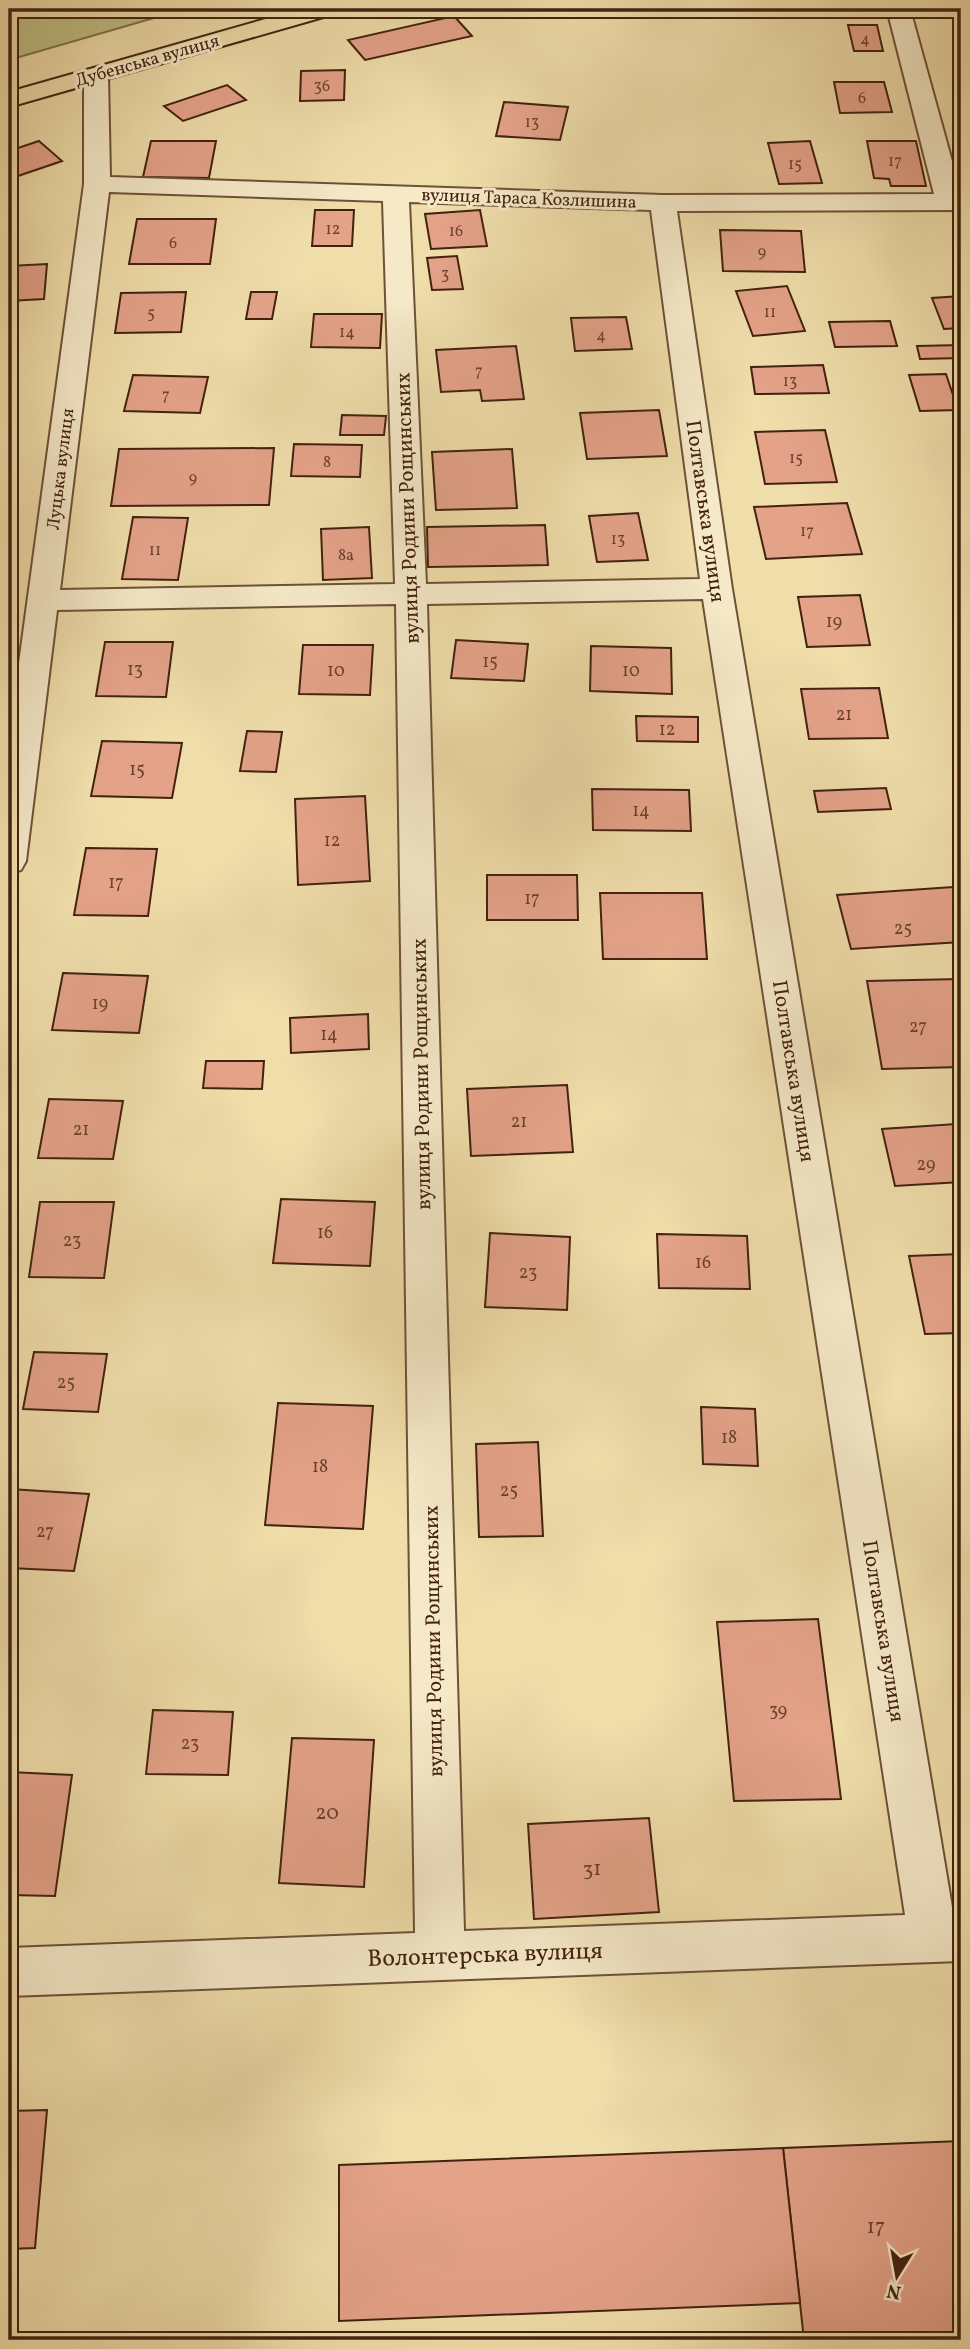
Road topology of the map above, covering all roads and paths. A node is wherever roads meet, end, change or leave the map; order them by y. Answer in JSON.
{"nodes":[{"id":1,"x":326,"y":9,"type":"edge"},
{"id":2,"x":898,"y":9,"type":"edge"},
{"id":3,"x":96,"y":75,"type":"junction"},
{"id":4,"x":9,"y":100,"type":"edge"},
{"id":5,"x":97,"y":184,"type":"junction"},
{"id":6,"x":396,"y":193,"type":"junction"},
{"id":7,"x":955,"y":202,"type":"edge"},
{"id":8,"x":663,"y":203,"type":"junction"},
{"id":9,"x":717,"y":589,"type":"junction"},
{"id":10,"x":411,"y":592,"type":"junction"},
{"id":11,"x":43,"y":600,"type":"junction"},
{"id":12,"x":9,"y":861,"type":"edge"},
{"id":13,"x":947,"y":1937,"type":"edge"},
{"id":14,"x":440,"y":1955,"type":"junction"},
{"id":15,"x":9,"y":1972,"type":"edge"}],
"edges":[{"from":1,"to":3,"type":"main road","name":"Дубенська вулиця"},
{"from":2,"to":7,"type":"street"},
{"from":3,"to":4,"type":"main road","name":"Дубенська вулиця"},
{"from":3,"to":5,"type":"street","name":"Луцька вулиця"},
{"from":5,"to":6,"type":"street","name":"вулиця Тараса Козлишина"},
{"from":5,"to":11,"type":"street","name":"Луцька вулиця"},
{"from":6,"to":8,"type":"street","name":"вулиця Тараса Козлишина"},
{"from":6,"to":10,"type":"street","name":"вулиця Родини Рощинських"},
{"from":7,"to":8,"type":"street","name":"вулиця Тараса Козлишина"},
{"from":8,"to":9,"type":"street","name":"Полтавська вулиця"},
{"from":9,"to":10,"type":"street"},
{"from":9,"to":13,"type":"street","name":"Полтавська вулиця"},
{"from":10,"to":11,"type":"street"},
{"from":10,"to":14,"type":"street","name":"вулиця Родини Рощинських"},
{"from":11,"to":12,"type":"street","name":"Луцька вулиця"},
{"from":13,"to":14,"type":"street","name":"Волонтерська вулиця"},
{"from":14,"to":15,"type":"street","name":"Волонтерська вулиця"}]}
